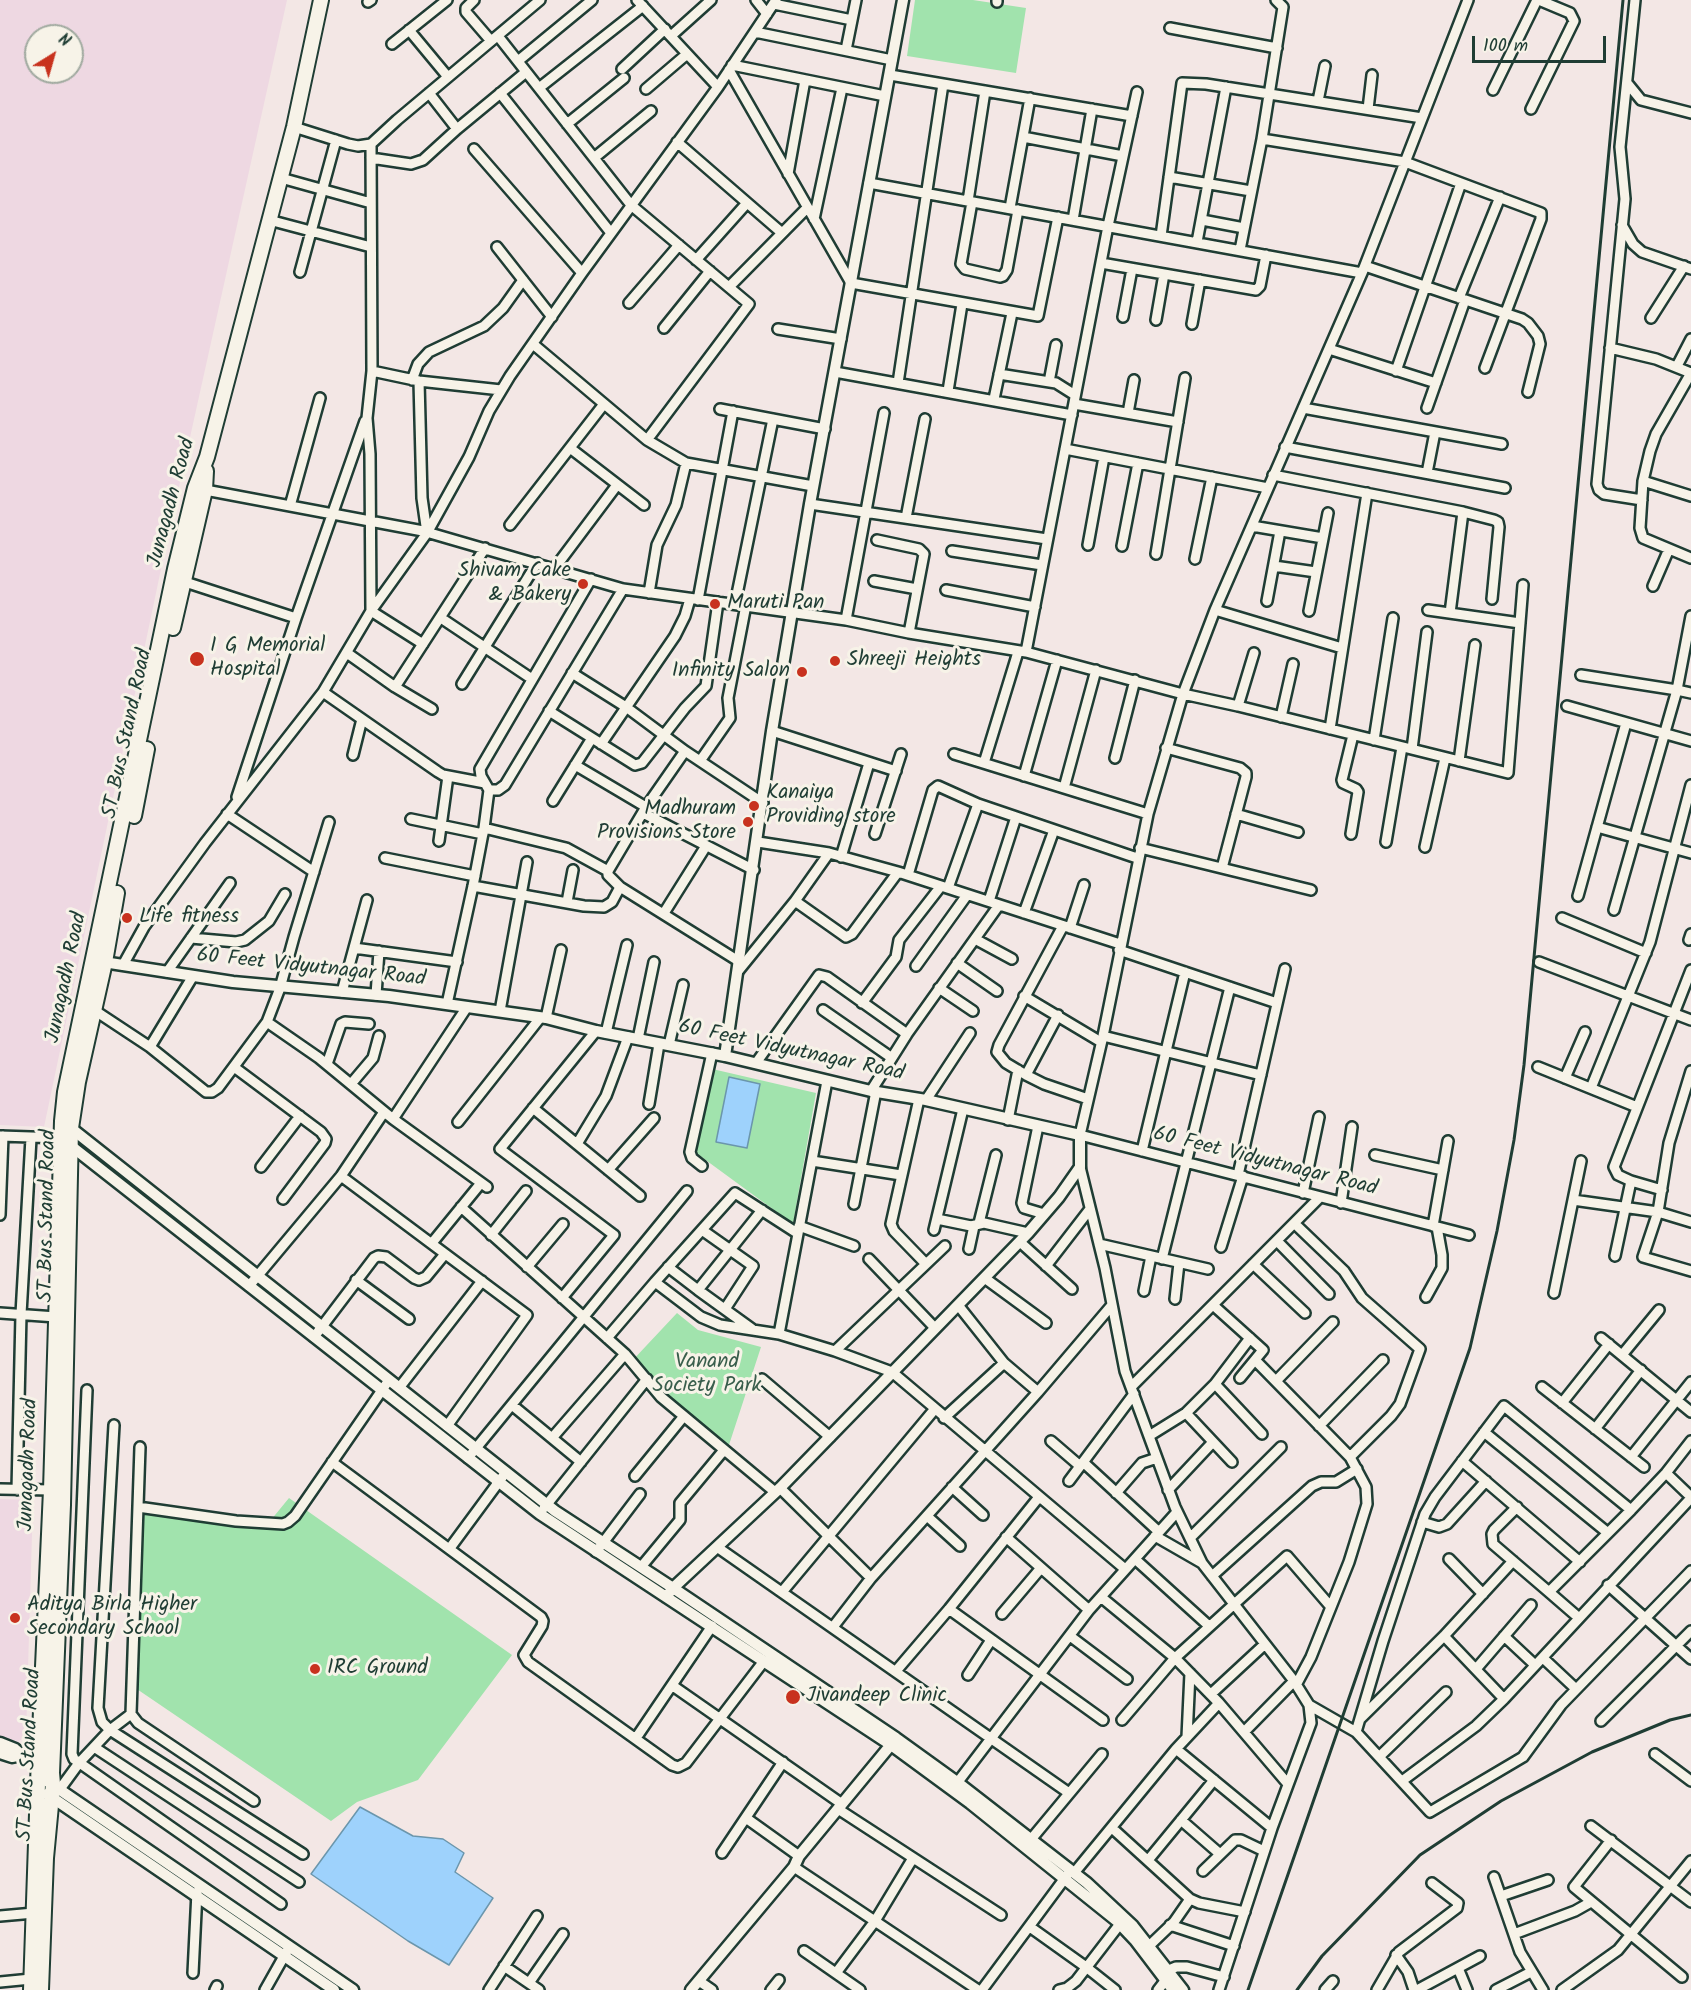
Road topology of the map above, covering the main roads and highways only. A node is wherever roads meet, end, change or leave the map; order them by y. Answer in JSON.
{"nodes":[{"id":1,"x":321,"y":0,"type":"edge"},
{"id":2,"x":207,"y":457,"type":"joint"},
{"id":3,"x":66,"y":1133,"type":"junction"},
{"id":4,"x":31,"y":1984,"type":"edge"},
{"id":5,"x":41,"y":1990,"type":"edge"}],
"edges":[{"from":1,"to":2,"type":"main road","name":"Junagadh Road"},
{"from":2,"to":3,"type":"main road","name":"ST Bus Stand Road"},
{"from":3,"to":4,"type":"main road","name":"Junagadh Road"},
{"from":3,"to":5,"type":"main road","name":"ST Bus Stand Road"}]}
